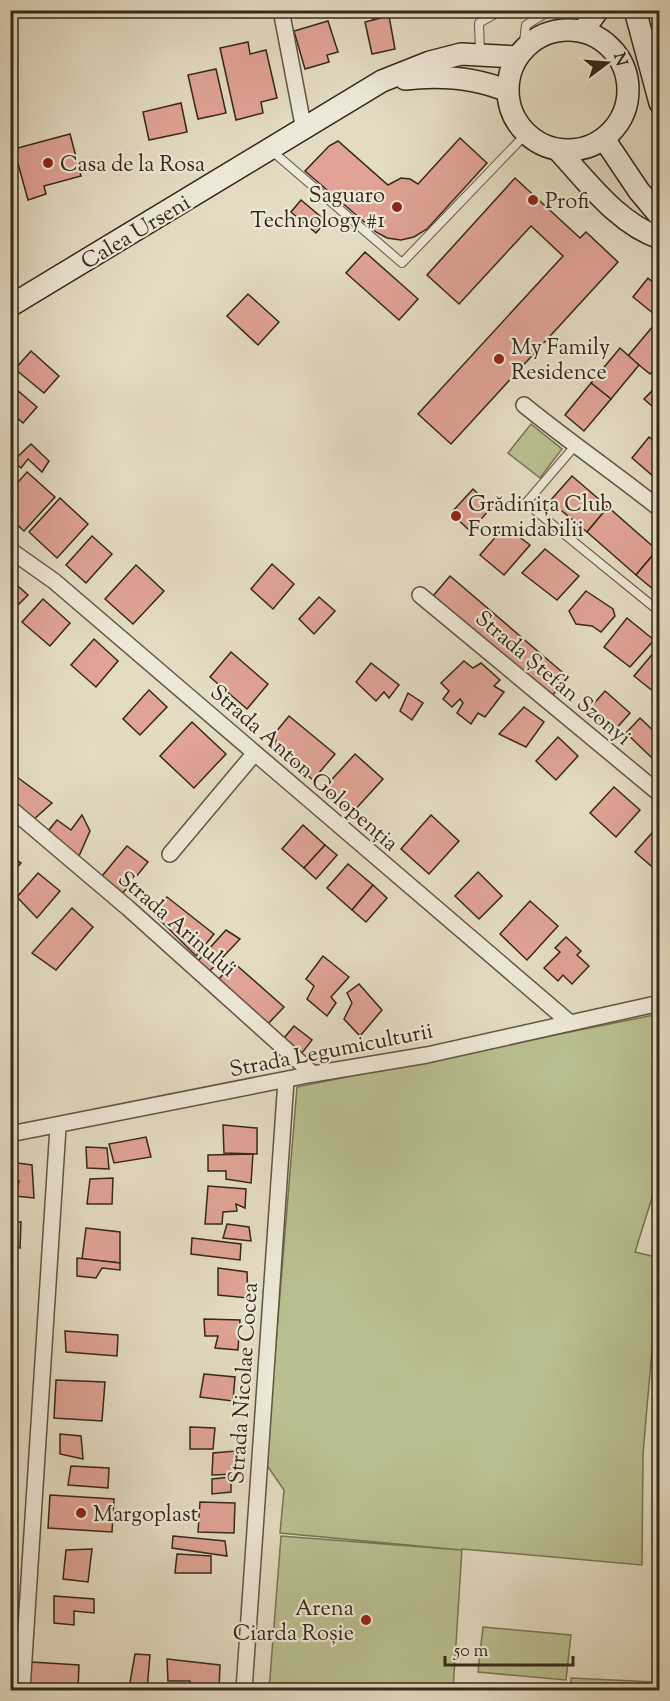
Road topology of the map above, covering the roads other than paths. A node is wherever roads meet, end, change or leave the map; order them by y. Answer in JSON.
{"nodes":[{"id":1,"x":281,"y":10,"type":"edge"},
{"id":2,"x":502,"y":10,"type":"edge"},
{"id":3,"x":551,"y":10,"type":"edge"},
{"id":4,"x":598,"y":10,"type":"edge"},
{"id":5,"x":627,"y":10,"type":"edge"},
{"id":6,"x":635,"y":10,"type":"edge"},
{"id":7,"x":583,"y":31,"type":"junction"},
{"id":8,"x":520,"y":53,"type":"junction"},
{"id":9,"x":480,"y":54,"type":"junction"},
{"id":10,"x":655,"y":72,"type":"edge"},
{"id":11,"x":627,"y":74,"type":"junction"},
{"id":12,"x":382,"y":81,"type":"junction"},
{"id":13,"x":507,"y":91,"type":"junction"},
{"id":14,"x":660,"y":103,"type":"edge"},
{"id":15,"x":304,"y":130,"type":"junction"},
{"id":16,"x":526,"y":134,"type":"junction"},
{"id":17,"x":604,"y":139,"type":"junction"},
{"id":18,"x":271,"y":150,"type":"junction"},
{"id":19,"x":558,"y":150,"type":"junction"},
{"id":20,"x":660,"y":216,"type":"edge"},
{"id":21,"x":660,"y":238,"type":"edge"},
{"id":22,"x":10,"y":306,"type":"edge"},
{"id":23,"x":524,"y":405,"type":"dead end"},
{"id":24,"x":574,"y":447,"type":"junction"},
{"id":25,"x":660,"y":509,"type":"edge"},
{"id":26,"x":10,"y":550,"type":"edge"},
{"id":27,"x":420,"y":595,"type":"dead end"},
{"id":28,"x":660,"y":612,"type":"edge"},
{"id":29,"x":254,"y":754,"type":"junction"},
{"id":30,"x":660,"y":794,"type":"edge"},
{"id":31,"x":10,"y":808,"type":"edge"},
{"id":32,"x":170,"y":854,"type":"dead end"},
{"id":33,"x":660,"y":1003,"type":"edge"},
{"id":34,"x":569,"y":1022,"type":"junction"},
{"id":35,"x":313,"y":1074,"type":"junction"},
{"id":36,"x":286,"y":1080,"type":"junction"},
{"id":37,"x":58,"y":1127,"type":"junction"},
{"id":38,"x":10,"y":1134,"type":"edge"},
{"id":39,"x":22,"y":1690,"type":"edge"},
{"id":40,"x":243,"y":1690,"type":"edge"}],
"edges":[{"from":1,"to":15,"type":"street"},
{"from":2,"to":9,"type":"lane"},
{"from":3,"to":8,"type":"lane"},
{"from":4,"to":7,"type":"main road"},
{"from":5,"to":11,"type":"main road"},
{"from":6,"to":10,"type":"main road"},
{"from":7,"to":8,"type":"main road"},
{"from":7,"to":11,"type":"main road"},
{"from":8,"to":9,"type":"main road","name":"Calea Urseni"},
{"from":8,"to":13,"type":"main road"},
{"from":9,"to":12,"type":"main road","name":"Calea Urseni"},
{"from":10,"to":14,"type":"main road"},
{"from":11,"to":17,"type":"main road"},
{"from":12,"to":13,"type":"main road","name":"Calea Urseni"},
{"from":12,"to":15,"type":"main road","name":"Calea Urseni"},
{"from":13,"to":16,"type":"main road"},
{"from":15,"to":18,"type":"main road","name":"Calea Urseni"},
{"from":16,"to":18,"type":"lane"},
{"from":16,"to":19,"type":"main road"},
{"from":17,"to":19,"type":"main road"},
{"from":17,"to":20,"type":"main road"},
{"from":18,"to":22,"type":"main road","name":"Calea Urseni"},
{"from":19,"to":21,"type":"main road"},
{"from":23,"to":24,"type":"street"},
{"from":24,"to":25,"type":"street"},
{"from":24,"to":28,"type":"lane"},
{"from":26,"to":29,"type":"street","name":"Strada Anton Golopenția"},
{"from":27,"to":30,"type":"street","name":"Strada Ștefan Szonyi"},
{"from":29,"to":32,"type":"street"},
{"from":29,"to":34,"type":"street","name":"Strada Anton Golopenția"},
{"from":31,"to":35,"type":"street","name":"Strada Arinului"},
{"from":33,"to":34,"type":"street","name":"Strada Legumiculturii"},
{"from":34,"to":35,"type":"street","name":"Strada Legumiculturii"},
{"from":35,"to":36,"type":"street","name":"Strada Legumiculturii"},
{"from":36,"to":37,"type":"street","name":"Strada Legumiculturii"},
{"from":36,"to":40,"type":"street","name":"Strada Nicolae Cocea"},
{"from":37,"to":38,"type":"street","name":"Strada Legumiculturii"},
{"from":37,"to":39,"type":"street"}]}
